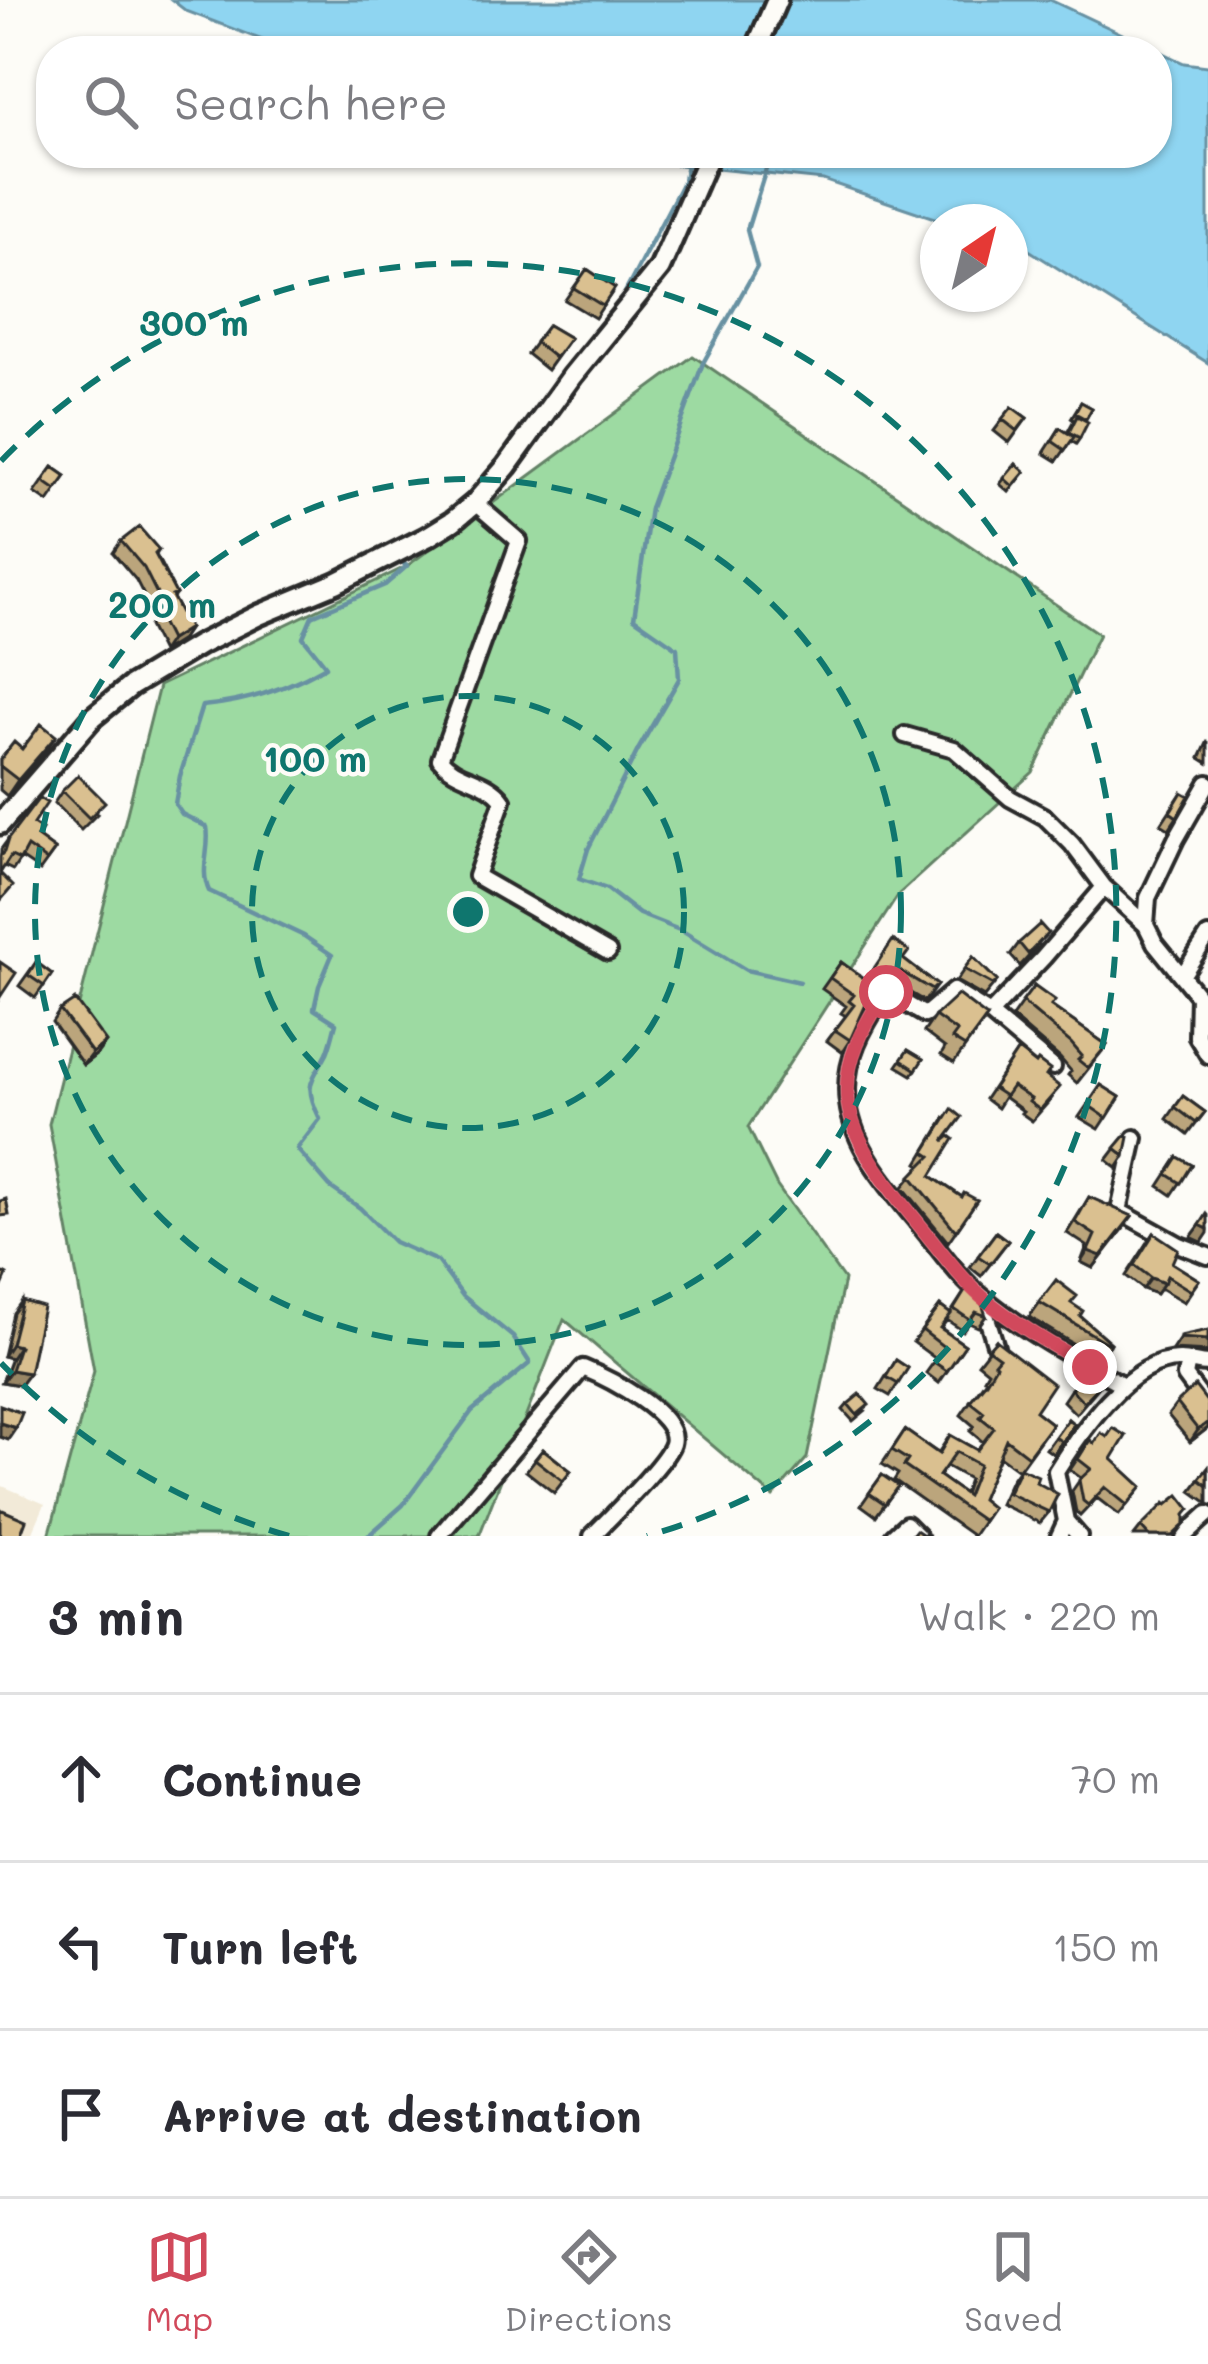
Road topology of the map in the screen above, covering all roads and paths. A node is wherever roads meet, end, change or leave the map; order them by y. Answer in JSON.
{"nodes":[{"id":1,"x":777,"y":0,"type":"edge"},
{"id":2,"x":761,"y":36,"type":"edge"},
{"id":3,"x":703,"y":168,"type":"edge"},
{"id":4,"x":476,"y":503,"type":"junction"},
{"id":5,"x":905,"y":735,"type":"dead end"},
{"id":6,"x":1208,"y":783,"type":"edge"},
{"id":7,"x":0,"y":824,"type":"edge"},
{"id":8,"x":1104,"y":887,"type":"junction"},
{"id":9,"x":1146,"y":925,"type":"junction"},
{"id":10,"x":1208,"y":936,"type":"edge"},
{"id":11,"x":608,"y":952,"type":"dead end"},
{"id":12,"x":1182,"y":976,"type":"junction"},
{"id":13,"x":989,"y":1014,"type":"junction"},
{"id":14,"x":1208,"y":1055,"type":"edge"},
{"id":15,"x":1053,"y":1067,"type":"edge"},
{"id":16,"x":1135,"y":1138,"type":"dead end"},
{"id":17,"x":1208,"y":1256,"type":"edge"},
{"id":18,"x":980,"y":1295,"type":"junction"},
{"id":19,"x":996,"y":1347,"type":"edge"},
{"id":20,"x":1195,"y":1367,"type":"edge"},
{"id":21,"x":1124,"y":1384,"type":"junction"},
{"id":22,"x":1208,"y":1407,"type":"edge"},
{"id":23,"x":1208,"y":1514,"type":"edge"},
{"id":24,"x":1062,"y":1528,"type":"edge"},
{"id":25,"x":440,"y":1536,"type":"edge"},
{"id":26,"x":592,"y":1536,"type":"edge"},
{"id":27,"x":893,"y":1536,"type":"edge"},
{"id":28,"x":918,"y":1536,"type":"edge"},
{"id":29,"x":1079,"y":1536,"type":"edge"},
{"id":30,"x":1184,"y":1536,"type":"edge"}],
"edges":[{"from":1,"to":2,"type":"main road"},
{"from":3,"to":4,"type":"main road"},
{"from":4,"to":7,"type":"main road"},
{"from":4,"to":11,"type":"street"},
{"from":5,"to":8,"type":"street"},
{"from":6,"to":9,"type":"street"},
{"from":8,"to":9,"type":"street"},
{"from":8,"to":13,"type":"street"},
{"from":9,"to":12,"type":"street"},
{"from":10,"to":12,"type":"street"},
{"from":12,"to":14,"type":"street"},
{"from":13,"to":15,"type":"street"},
{"from":13,"to":18,"type":"street"},
{"from":16,"to":17,"type":"street"},
{"from":18,"to":19,"type":"street"},
{"from":18,"to":21,"type":"street"},
{"from":20,"to":21,"type":"street"},
{"from":20,"to":22,"type":"street"},
{"from":21,"to":24,"type":"street"},
{"from":23,"to":30,"type":"street"},
{"from":24,"to":29,"type":"street"},
{"from":25,"to":26,"type":"street"},
{"from":27,"to":28,"type":"street"}]}
